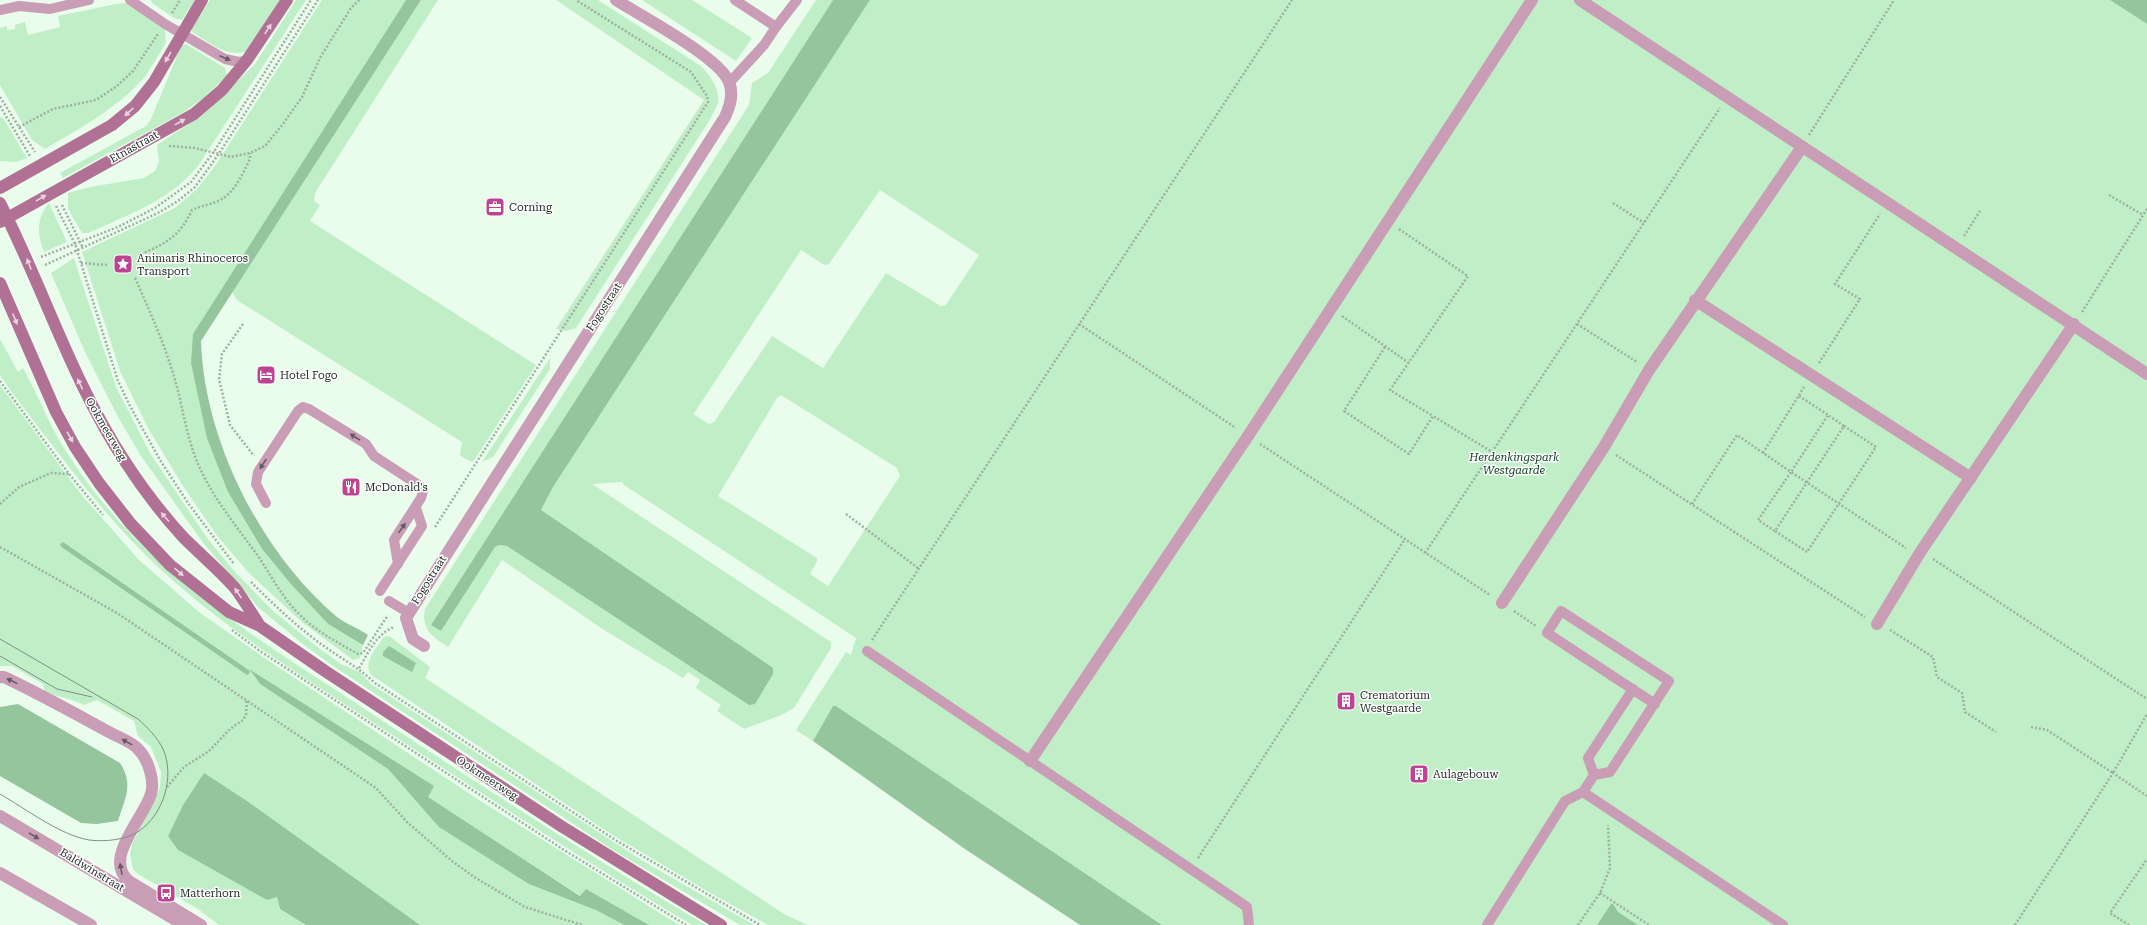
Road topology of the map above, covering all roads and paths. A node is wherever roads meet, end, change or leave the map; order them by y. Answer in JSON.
{"nodes":[{"id":1,"x":88,"y":0,"type":"edge"},
{"id":2,"x":130,"y":0,"type":"edge"},
{"id":3,"x":202,"y":0,"type":"edge"},
{"id":4,"x":287,"y":0,"type":"edge"},
{"id":5,"x":311,"y":0,"type":"edge"},
{"id":6,"x":318,"y":0,"type":"edge"},
{"id":7,"x":359,"y":0,"type":"edge"},
{"id":8,"x":576,"y":0,"type":"edge"},
{"id":9,"x":616,"y":0,"type":"edge"},
{"id":10,"x":735,"y":0,"type":"edge"},
{"id":11,"x":797,"y":0,"type":"edge"},
{"id":12,"x":1292,"y":0,"type":"edge"},
{"id":13,"x":1532,"y":0,"type":"edge"},
{"id":14,"x":1580,"y":0,"type":"edge"},
{"id":15,"x":1894,"y":0,"type":"edge"},
{"id":16,"x":70,"y":3,"type":"edge"},
{"id":17,"x":0,"y":10,"type":"edge"},
{"id":18,"x":165,"y":24,"type":"junction"},
{"id":19,"x":776,"y":27,"type":"junction"},
{"id":20,"x":181,"y":34,"type":"junction"},
{"id":21,"x":247,"y":60,"type":"junction"},
{"id":22,"x":730,"y":82,"type":"junction"},
{"id":23,"x":1727,"y":98,"type":"junction"},
{"id":24,"x":19,"y":127,"type":"dead end"},
{"id":25,"x":163,"y":145,"type":"dead end"},
{"id":26,"x":1802,"y":147,"type":"junction"},
{"id":27,"x":213,"y":153,"type":"junction"},
{"id":28,"x":250,"y":153,"type":"junction"},
{"id":29,"x":218,"y":155,"type":"junction"},
{"id":30,"x":0,"y":188,"type":"edge"},
{"id":31,"x":2109,"y":195,"type":"dead end"},
{"id":32,"x":0,"y":202,"type":"edge"},
{"id":33,"x":1614,"y":203,"type":"dead end"},
{"id":34,"x":1887,"y":203,"type":"junction"},
{"id":35,"x":2147,"y":209,"type":"edge"},
{"id":36,"x":1980,"y":211,"type":"dead end"},
{"id":37,"x":2143,"y":215,"type":"junction"},
{"id":38,"x":4,"y":220,"type":"edge"},
{"id":39,"x":1388,"y":221,"type":"junction"},
{"id":40,"x":1644,"y":223,"type":"junction"},
{"id":41,"x":1956,"y":248,"type":"junction"},
{"id":42,"x":78,"y":251,"type":"junction"},
{"id":43,"x":141,"y":254,"type":"dead end"},
{"id":44,"x":81,"y":263,"type":"junction"},
{"id":45,"x":107,"y":265,"type":"dead end"},
{"id":46,"x":32,"y":271,"type":"junction"},
{"id":47,"x":135,"y":278,"type":"dead end"},
{"id":48,"x":0,"y":283,"type":"edge"},
{"id":49,"x":1695,"y":300,"type":"junction"},
{"id":50,"x":1331,"y":308,"type":"junction"},
{"id":51,"x":243,"y":324,"type":"dead end"},
{"id":52,"x":1577,"y":324,"type":"junction"},
{"id":53,"x":2074,"y":324,"type":"junction"},
{"id":54,"x":1386,"y":346,"type":"junction"},
{"id":55,"x":1409,"y":363,"type":"junction"},
{"id":56,"x":1649,"y":370,"type":"junction"},
{"id":57,"x":2147,"y":374,"type":"edge"},
{"id":58,"x":1812,"y":375,"type":"junction"},
{"id":59,"x":1799,"y":396,"type":"junction"},
{"id":60,"x":1828,"y":415,"type":"junction"},
{"id":61,"x":1433,"y":416,"type":"junction"},
{"id":62,"x":1844,"y":426,"type":"junction"},
{"id":63,"x":1604,"y":446,"type":"junction"},
{"id":64,"x":1492,"y":452,"type":"junction"},
{"id":65,"x":1763,"y":453,"type":"junction"},
{"id":66,"x":263,"y":465,"type":"junction"},
{"id":67,"x":1791,"y":472,"type":"junction"},
{"id":68,"x":69,"y":474,"type":"dead end"},
{"id":69,"x":1971,"y":478,"type":"junction"},
{"id":70,"x":1807,"y":482,"type":"junction"},
{"id":71,"x":266,"y":503,"type":"dead end"},
{"id":72,"x":0,"y":504,"type":"edge"},
{"id":73,"x":1692,"y":504,"type":"junction"},
{"id":74,"x":1839,"y":504,"type":"junction"},
{"id":75,"x":416,"y":508,"type":"junction"},
{"id":76,"x":846,"y":514,"type":"dead end"},
{"id":77,"x":434,"y":530,"type":"dead end"},
{"id":78,"x":1775,"y":531,"type":"junction"},
{"id":79,"x":1405,"y":539,"type":"dead end"},
{"id":80,"x":0,"y":547,"type":"edge"},
{"id":81,"x":1920,"y":553,"type":"junction"},
{"id":82,"x":398,"y":564,"type":"junction"},
{"id":83,"x":918,"y":568,"type":"junction"},
{"id":84,"x":239,"y":569,"type":"dead end"},
{"id":85,"x":249,"y":581,"type":"dead end"},
{"id":86,"x":380,"y":591,"type":"dead end"},
{"id":87,"x":389,"y":601,"type":"joint"},
{"id":88,"x":1502,"y":603,"type":"junction"},
{"id":89,"x":408,"y":617,"type":"junction"},
{"id":90,"x":1877,"y":624,"type":"junction"},
{"id":91,"x":260,"y":626,"type":"junction"},
{"id":92,"x":1547,"y":633,"type":"junction"},
{"id":93,"x":424,"y":646,"type":"dead end"},
{"id":94,"x":867,"y":651,"type":"joint"},
{"id":95,"x":359,"y":668,"type":"junction"},
{"id":96,"x":0,"y":677,"type":"edge"},
{"id":97,"x":1633,"y":689,"type":"junction"},
{"id":98,"x":2147,"y":699,"type":"edge"},
{"id":99,"x":247,"y":700,"type":"junction"},
{"id":100,"x":1655,"y":704,"type":"junction"},
{"id":101,"x":2147,"y":714,"type":"edge"},
{"id":102,"x":2030,"y":727,"type":"dead end"},
{"id":103,"x":1996,"y":732,"type":"dead end"},
{"id":104,"x":1030,"y":761,"type":"junction"},
{"id":105,"x":2113,"y":773,"type":"junction"},
{"id":106,"x":1594,"y":775,"type":"junction"},
{"id":107,"x":167,"y":787,"type":"dead end"},
{"id":108,"x":1583,"y":792,"type":"junction"},
{"id":109,"x":2147,"y":796,"type":"edge"},
{"id":110,"x":1608,"y":809,"type":"junction"},
{"id":111,"x":0,"y":816,"type":"edge"},
{"id":112,"x":2147,"y":859,"type":"edge"},
{"id":113,"x":1191,"y":869,"type":"junction"},
{"id":114,"x":0,"y":873,"type":"edge"},
{"id":115,"x":1600,"y":893,"type":"junction"},
{"id":116,"x":88,"y":924,"type":"edge"},
{"id":117,"x":720,"y":924,"type":"edge"},
{"id":118,"x":184,"y":925,"type":"edge"},
{"id":119,"x":201,"y":925,"type":"edge"},
{"id":120,"x":582,"y":925,"type":"edge"},
{"id":121,"x":760,"y":925,"type":"edge"},
{"id":122,"x":1248,"y":925,"type":"edge"},
{"id":123,"x":1487,"y":925,"type":"edge"},
{"id":124,"x":1578,"y":925,"type":"edge"},
{"id":125,"x":1649,"y":925,"type":"edge"},
{"id":126,"x":1783,"y":925,"type":"edge"},
{"id":127,"x":2015,"y":925,"type":"edge"},
{"id":128,"x":2129,"y":925,"type":"edge"}],
"edges":[{"from":1,"to":16,"type":"lane"},
{"from":2,"to":18,"type":"lane"},
{"from":3,"to":20,"type":"main road"},
{"from":21,"to":4,"type":"main road","name":"Etnastraat","one_way":true},
{"from":5,"to":27,"type":"path"},
{"from":6,"to":29,"type":"path"},
{"from":7,"to":28,"type":"path"},
{"from":8,"to":77,"type":"path"},
{"from":9,"to":22,"type":"street"},
{"from":10,"to":19,"type":"lane"},
{"from":11,"to":19,"type":"lane"},
{"from":12,"to":83,"type":"path"},
{"from":13,"to":39,"type":"street"},
{"from":14,"to":23,"type":"street"},
{"from":15,"to":26,"type":"path"},
{"from":16,"to":17,"type":"lane"},
{"from":18,"to":20,"type":"lane"},
{"from":18,"to":24,"type":"path"},
{"from":19,"to":22,"type":"lane"},
{"from":20,"to":21,"type":"lane","one_way":true},
{"from":20,"to":30,"type":"main road","one_way":true},
{"from":38,"to":21,"type":"main road","name":"Etnastraat","one_way":true},
{"from":22,"to":89,"type":"street","name":"Fogostraat"},
{"from":23,"to":26,"type":"street"},
{"from":23,"to":40,"type":"path"},
{"from":25,"to":27,"type":"path"},
{"from":26,"to":34,"type":"street"},
{"from":26,"to":49,"type":"street"},
{"from":27,"to":29,"type":"path"},
{"from":27,"to":42,"type":"path"},
{"from":28,"to":29,"type":"path"},
{"from":28,"to":43,"type":"path"},
{"from":29,"to":42,"type":"path"},
{"from":31,"to":37,"type":"path"},
{"from":32,"to":38,"type":"main road","name":"Ookmeerweg"},
{"from":33,"to":40,"type":"path"},
{"from":34,"to":41,"type":"street"},
{"from":34,"to":58,"type":"path"},
{"from":35,"to":37,"type":"path"},
{"from":36,"to":41,"type":"path"},
{"from":37,"to":53,"type":"path"},
{"from":46,"to":38,"type":"main road","name":"Ookmeerweg","one_way":true},
{"from":39,"to":50,"type":"street"},
{"from":39,"to":55,"type":"path"},
{"from":40,"to":52,"type":"path"},
{"from":41,"to":53,"type":"street"},
{"from":42,"to":44,"type":"path"},
{"from":42,"to":46,"type":"path"},
{"from":44,"to":45,"type":"path"},
{"from":44,"to":84,"type":"path"},
{"from":91,"to":46,"type":"main road","name":"Ookmeerweg","one_way":true},
{"from":47,"to":87,"type":"path"},
{"from":48,"to":91,"type":"main road","name":"Ookmeerweg","one_way":true},
{"from":49,"to":56,"type":"street"},
{"from":49,"to":58,"type":"street"},
{"from":50,"to":54,"type":"path"},
{"from":50,"to":104,"type":"street"},
{"from":51,"to":66,"type":"path"},
{"from":52,"to":56,"type":"path"},
{"from":52,"to":64,"type":"path"},
{"from":53,"to":57,"type":"street"},
{"from":53,"to":69,"type":"street"},
{"from":54,"to":55,"type":"path"},
{"from":54,"to":61,"type":"path"},
{"from":55,"to":61,"type":"path"},
{"from":56,"to":63,"type":"street"},
{"from":58,"to":59,"type":"path"},
{"from":58,"to":69,"type":"street"},
{"from":59,"to":60,"type":"path"},
{"from":59,"to":65,"type":"path"},
{"from":60,"to":62,"type":"path"},
{"from":60,"to":67,"type":"path"},
{"from":61,"to":64,"type":"path"},
{"from":62,"to":70,"type":"path"},
{"from":62,"to":74,"type":"path"},
{"from":63,"to":73,"type":"path"},
{"from":63,"to":88,"type":"street"},
{"from":64,"to":88,"type":"path"},
{"from":65,"to":67,"type":"path"},
{"from":65,"to":73,"type":"path"},
{"from":66,"to":71,"type":"lane"},
{"from":75,"to":66,"type":"lane","one_way":true},
{"from":67,"to":70,"type":"path"},
{"from":67,"to":78,"type":"path"},
{"from":68,"to":72,"type":"path"},
{"from":69,"to":81,"type":"street"},
{"from":70,"to":74,"type":"path"},
{"from":70,"to":78,"type":"path"},
{"from":73,"to":90,"type":"path"},
{"from":74,"to":78,"type":"path"},
{"from":74,"to":81,"type":"path"},
{"from":82,"to":75,"type":"lane","one_way":true},
{"from":75,"to":82,"type":"lane"},
{"from":76,"to":83,"type":"path"},
{"from":79,"to":113,"type":"path"},
{"from":80,"to":99,"type":"path"},
{"from":81,"to":90,"type":"street"},
{"from":81,"to":98,"type":"path"},
{"from":82,"to":86,"type":"lane"},
{"from":83,"to":94,"type":"path"},
{"from":85,"to":95,"type":"path"},
{"from":87,"to":89,"type":"lane"},
{"from":88,"to":92,"type":"path"},
{"from":89,"to":93,"type":"street"},
{"from":89,"to":95,"type":"path"},
{"from":90,"to":103,"type":"path"},
{"from":91,"to":117,"type":"main road","name":"Ookmeerweg"},
{"from":92,"to":97,"type":"lane"},
{"from":92,"to":100,"type":"lane"},
{"from":94,"to":104,"type":"lane"},
{"from":95,"to":121,"type":"path"},
{"from":119,"to":96,"type":"street","one_way":true},
{"from":97,"to":100,"type":"lane"},
{"from":97,"to":106,"type":"lane"},
{"from":99,"to":107,"type":"path"},
{"from":99,"to":120,"type":"path"},
{"from":100,"to":106,"type":"lane"},
{"from":101,"to":105,"type":"path"},
{"from":102,"to":105,"type":"path"},
{"from":104,"to":113,"type":"lane"},
{"from":105,"to":109,"type":"path"},
{"from":105,"to":127,"type":"path"},
{"from":106,"to":108,"type":"lane"},
{"from":108,"to":110,"type":"lane"},
{"from":108,"to":123,"type":"lane"},
{"from":110,"to":115,"type":"path"},
{"from":110,"to":126,"type":"lane"},
{"from":111,"to":118,"type":"street","name":"Baldwinstraat","one_way":true},
{"from":112,"to":128,"type":"path"},
{"from":113,"to":122,"type":"lane"},
{"from":114,"to":116,"type":"street"},
{"from":115,"to":124,"type":"path"},
{"from":115,"to":125,"type":"path"}]}
